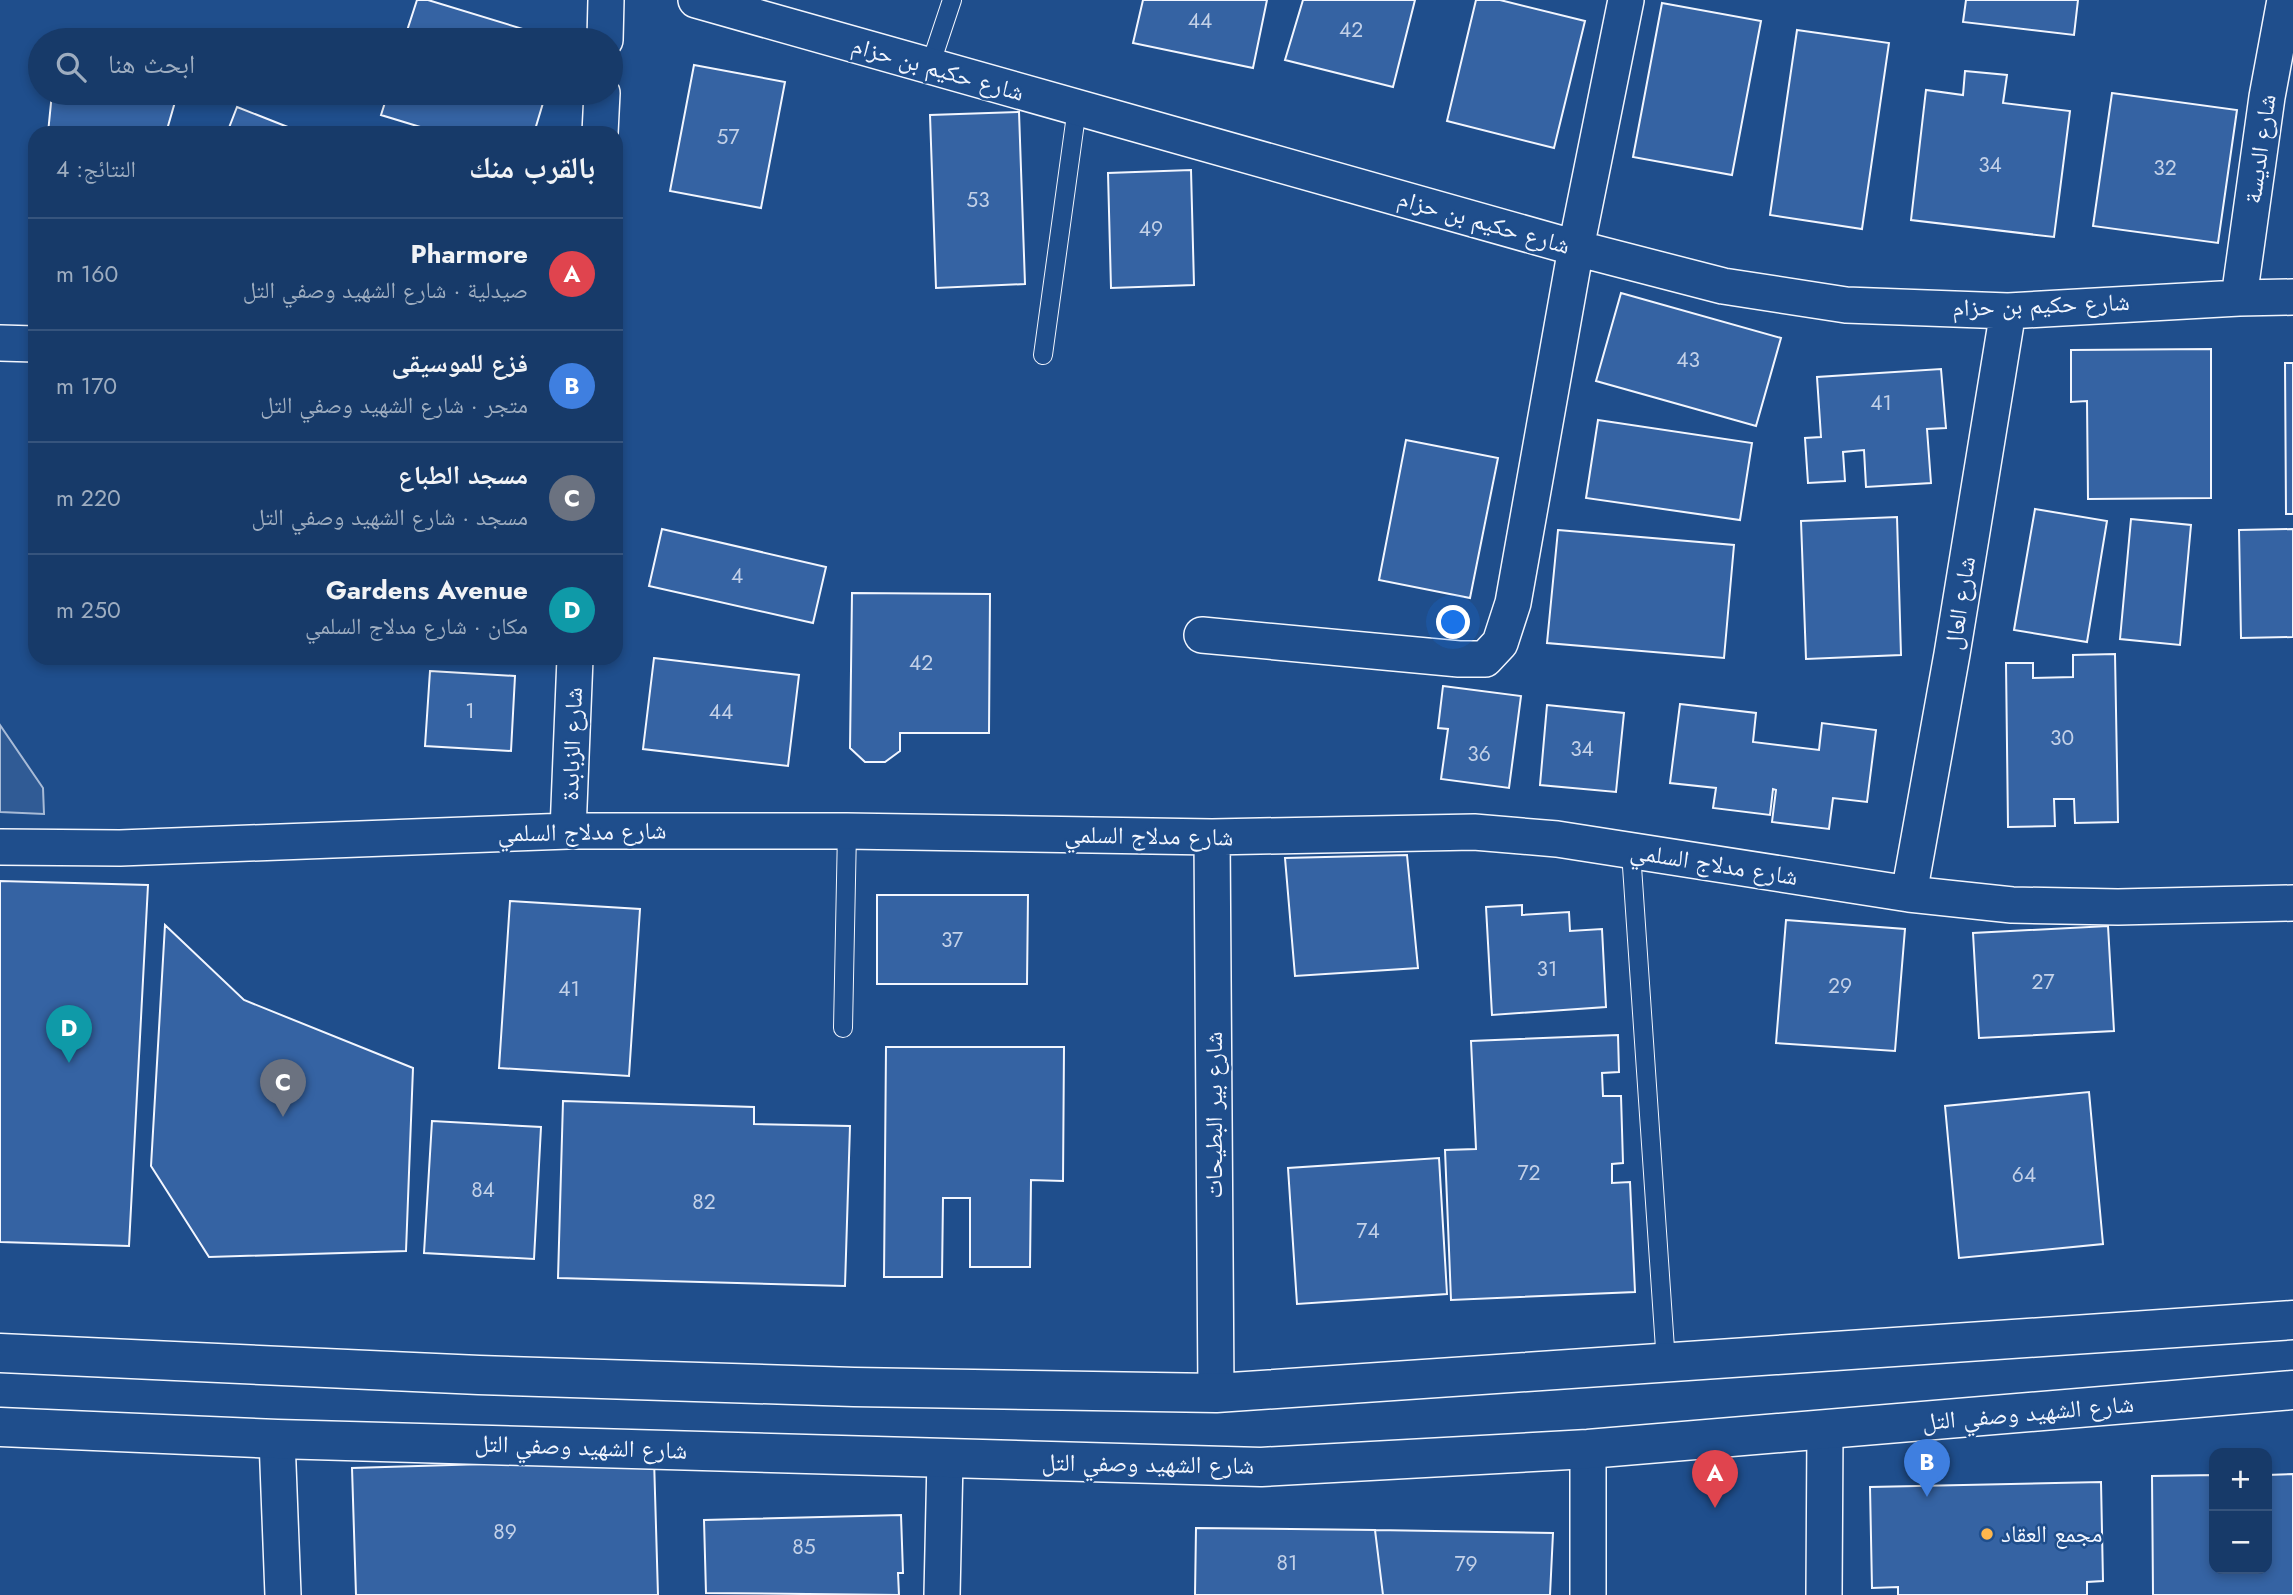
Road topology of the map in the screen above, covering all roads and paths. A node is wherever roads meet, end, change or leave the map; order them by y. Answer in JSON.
{"nodes":[{"id":1,"x":606,"y":0,"type":"edge"},
{"id":2,"x":696,"y":0,"type":"edge"},
{"id":3,"x":952,"y":0,"type":"edge"},
{"id":4,"x":1626,"y":0,"type":"edge"},
{"id":5,"x":2285,"y":0,"type":"edge"},
{"id":6,"x":605,"y":28,"type":"edge"},
{"id":7,"x":930,"y":66,"type":"junction"},
{"id":8,"x":601,"y":105,"type":"edge"},
{"id":9,"x":1077,"y":108,"type":"junction"},
{"id":10,"x":600,"y":126,"type":"edge"},
{"id":11,"x":1576,"y":248,"type":"junction"},
{"id":12,"x":2293,"y":297,"type":"edge"},
{"id":13,"x":2239,"y":298,"type":"junction"},
{"id":14,"x":2008,"y":311,"type":"junction"},
{"id":15,"x":0,"y":343,"type":"edge"},
{"id":16,"x":28,"y":344,"type":"edge"},
{"id":17,"x":1043,"y":355,"type":"dead end"},
{"id":18,"x":1202,"y":635,"type":"dead end"},
{"id":19,"x":575,"y":665,"type":"edge"},
{"id":20,"x":568,"y":831,"type":"junction"},
{"id":21,"x":847,"y":831,"type":"junction"},
{"id":22,"x":1212,"y":837,"type":"junction"},
{"id":23,"x":0,"y":847,"type":"edge"},
{"id":24,"x":1631,"y":852,"type":"junction"},
{"id":25,"x":1909,"y":894,"type":"junction"},
{"id":26,"x":2293,"y":903,"type":"edge"},
{"id":27,"x":843,"y":1028,"type":"dead end"},
{"id":28,"x":2293,"y":1320,"type":"edge"},
{"id":29,"x":0,"y":1353,"type":"edge"},
{"id":30,"x":1666,"y":1363,"type":"junction"},
{"id":31,"x":2293,"y":1391,"type":"edge"},
{"id":32,"x":1216,"y":1393,"type":"junction"},
{"id":33,"x":0,"y":1427,"type":"edge"},
{"id":34,"x":1825,"y":1430,"type":"junction"},
{"id":35,"x":277,"y":1439,"type":"junction"},
{"id":36,"x":1588,"y":1449,"type":"junction"},
{"id":37,"x":945,"y":1459,"type":"junction"},
{"id":38,"x":283,"y":1595,"type":"edge"},
{"id":39,"x":942,"y":1595,"type":"edge"},
{"id":40,"x":1588,"y":1595,"type":"edge"},
{"id":41,"x":1824,"y":1595,"type":"edge"}],
"edges":[{"from":1,"to":6,"type":"street"},
{"from":2,"to":7,"type":"street","name":"شارع حكيم بن حزام"},
{"from":3,"to":7,"type":"lane"},
{"from":4,"to":11,"type":"street"},
{"from":5,"to":13,"type":"street","name":"شارع الديسة"},
{"from":7,"to":9,"type":"street","name":"شارع حكيم بن حزام"},
{"from":8,"to":10,"type":"street"},
{"from":9,"to":11,"type":"street","name":"شارع حكيم بن حزام"},
{"from":9,"to":17,"type":"lane"},
{"from":11,"to":14,"type":"street","name":"شارع حكيم بن حزام"},
{"from":11,"to":18,"type":"street"},
{"from":12,"to":13,"type":"street","name":"شارع حكيم بن حزام"},
{"from":13,"to":14,"type":"street","name":"شارع حكيم بن حزام"},
{"from":14,"to":25,"type":"street","name":"شارع العال"},
{"from":15,"to":16,"type":"street"},
{"from":19,"to":20,"type":"street","name":"شارع الزبابدة"},
{"from":20,"to":21,"type":"street","name":"شارع مدلاج السلمي"},
{"from":20,"to":23,"type":"street","name":"شارع مدلاج السلمي"},
{"from":21,"to":22,"type":"street","name":"شارع مدلاج السلمي"},
{"from":21,"to":27,"type":"lane"},
{"from":22,"to":24,"type":"street","name":"شارع مدلاج السلمي"},
{"from":22,"to":32,"type":"street","name":"شارع بير البطيحات"},
{"from":24,"to":25,"type":"street","name":"شارع مدلاج السلمي"},
{"from":24,"to":30,"type":"lane"},
{"from":25,"to":26,"type":"street","name":"شارع مدلاج السلمي"},
{"from":28,"to":30,"type":"main road"},
{"from":29,"to":32,"type":"main road"},
{"from":30,"to":32,"type":"main road"},
{"from":31,"to":34,"type":"main road","name":"شارع الشهيد وصفي التل"},
{"from":33,"to":35,"type":"main road","name":"شارع الشهيد وصفي التل"},
{"from":34,"to":36,"type":"main road","name":"شارع الشهيد وصفي التل"},
{"from":34,"to":41,"type":"street"},
{"from":35,"to":37,"type":"main road","name":"شارع الشهيد وصفي التل"},
{"from":35,"to":38,"type":"street"},
{"from":36,"to":37,"type":"main road","name":"شارع الشهيد وصفي التل"},
{"from":36,"to":40,"type":"street"},
{"from":37,"to":39,"type":"street"}]}
